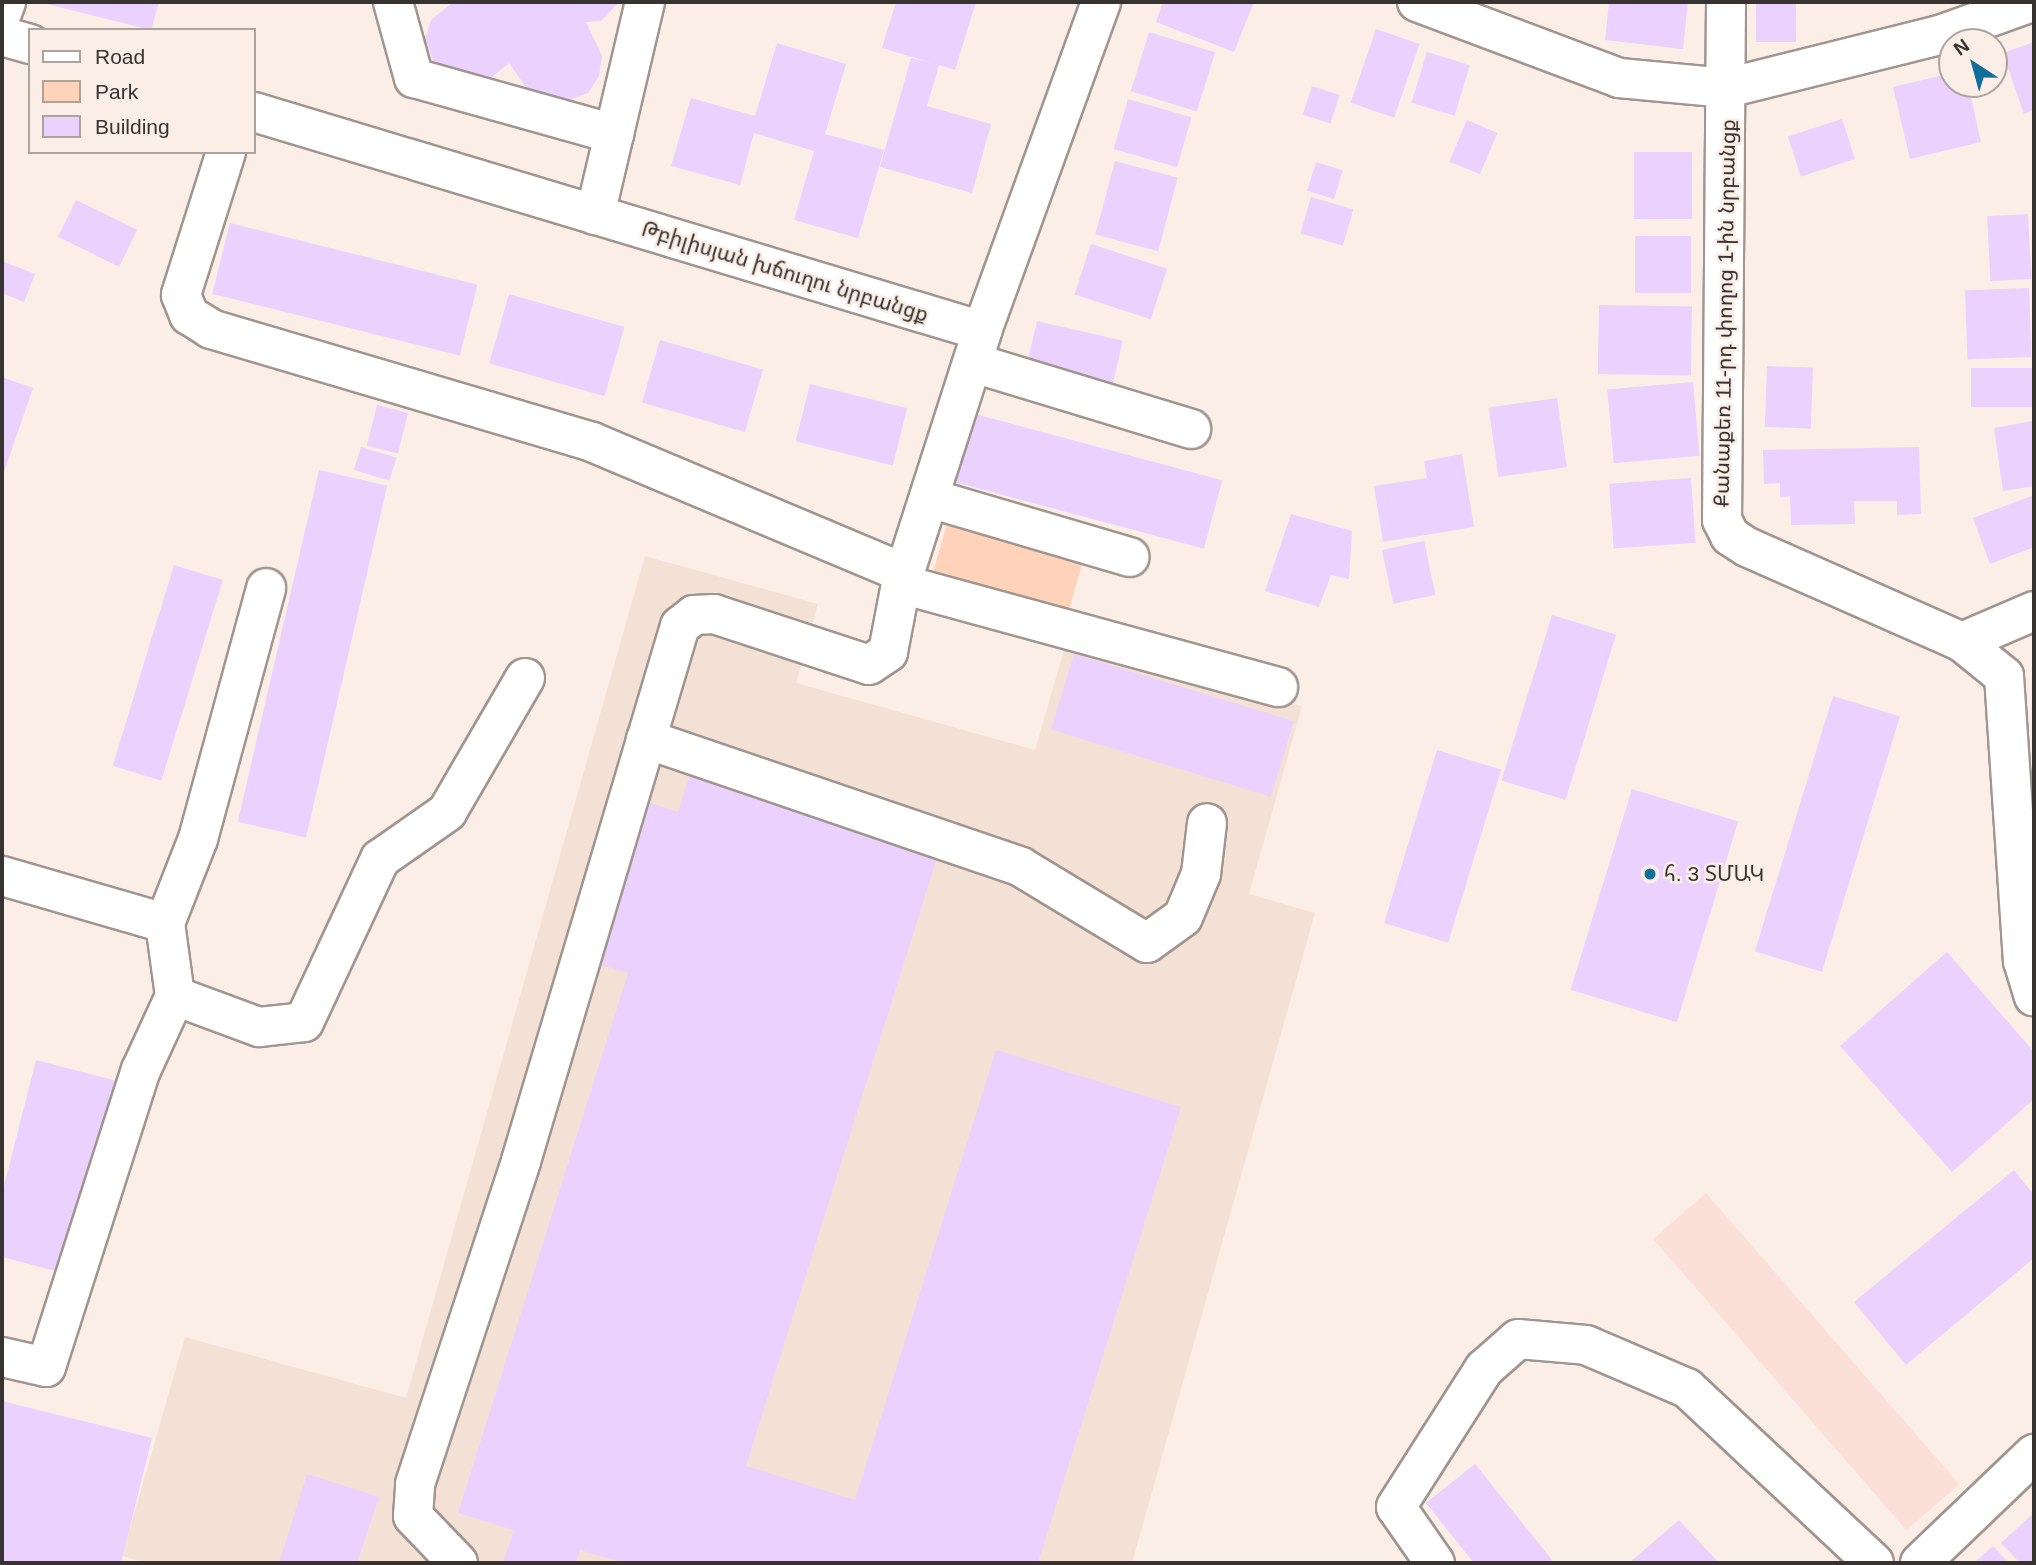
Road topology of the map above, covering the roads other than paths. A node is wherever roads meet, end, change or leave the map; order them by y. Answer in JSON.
{"nodes":[{"id":1,"x":6,"y":2,"type":"edge"},
{"id":2,"x":393,"y":2,"type":"edge"},
{"id":3,"x":645,"y":2,"type":"edge"},
{"id":4,"x":1101,"y":2,"type":"edge"},
{"id":5,"x":1418,"y":2,"type":"edge"},
{"id":6,"x":1727,"y":2,"type":"edge"},
{"id":7,"x":2032,"y":2,"type":"edge"},
{"id":8,"x":2,"y":13,"type":"edge"},
{"id":9,"x":2,"y":36,"type":"edge"},
{"id":10,"x":28,"y":43,"type":"edge"},
{"id":11,"x":1727,"y":88,"type":"junction"},
{"id":12,"x":256,"y":113,"type":"edge"},
{"id":13,"x":614,"y":134,"type":"junction"},
{"id":14,"x":225,"y":154,"type":"edge"},
{"id":15,"x":595,"y":215,"type":"junction"},
{"id":16,"x":978,"y":347,"type":"junction"},
{"id":17,"x":1191,"y":429,"type":"dead end"},
{"id":18,"x":929,"y":498,"type":"junction"},
{"id":19,"x":1130,"y":557,"type":"dead end"},
{"id":20,"x":903,"y":579,"type":"junction"},
{"id":21,"x":266,"y":588,"type":"dead end"},
{"id":22,"x":2034,"y":611,"type":"edge"},
{"id":23,"x":1962,"y":642,"type":"junction"},
{"id":24,"x":524,"y":678,"type":"dead end"},
{"id":25,"x":1278,"y":687,"type":"dead end"},
{"id":26,"x":646,"y":739,"type":"junction"},
{"id":27,"x":1206,"y":823,"type":"dead end"},
{"id":28,"x":2,"y":876,"type":"edge"},
{"id":29,"x":165,"y":923,"type":"junction"},
{"id":30,"x":175,"y":996,"type":"junction"},
{"id":31,"x":2034,"y":996,"type":"edge"},
{"id":32,"x":2,"y":1357,"type":"edge"},
{"id":33,"x":2034,"y":1454,"type":"edge"},
{"id":34,"x":458,"y":1563,"type":"edge"},
{"id":35,"x":1435,"y":1563,"type":"edge"},
{"id":36,"x":1874,"y":1563,"type":"edge"},
{"id":37,"x":1920,"y":1563,"type":"edge"}],
"edges":[{"from":1,"to":8,"type":"street"},
{"from":2,"to":13,"type":"street"},
{"from":3,"to":13,"type":"street"},
{"from":4,"to":16,"type":"street"},
{"from":5,"to":11,"type":"street"},
{"from":6,"to":11,"type":"street","name":"Քանաքեռ 11-րդ փողոց 1-ին նրբանցք"},
{"from":7,"to":11,"type":"street"},
{"from":9,"to":10,"type":"street"},
{"from":11,"to":23,"type":"street","name":"Քանաքեռ 11-րդ փողոց 1-ին նրբանցք"},
{"from":12,"to":15,"type":"street","name":"Թբիլիսյան խճուղու նրբանցք"},
{"from":13,"to":15,"type":"street"},
{"from":14,"to":20,"type":"street"},
{"from":15,"to":16,"type":"street","name":"Թբիլիսյան խճուղու նրբանցք"},
{"from":16,"to":17,"type":"street","name":"Թբիլիսյան խճուղու նրբանցք"},
{"from":16,"to":18,"type":"street"},
{"from":18,"to":19,"type":"street"},
{"from":18,"to":20,"type":"street"},
{"from":20,"to":25,"type":"street"},
{"from":20,"to":26,"type":"street"},
{"from":21,"to":29,"type":"street"},
{"from":22,"to":23,"type":"street"},
{"from":23,"to":31,"type":"street","name":"Քանաքեռ 11-րդ փողոց 1-ին նրբանցք"},
{"from":24,"to":30,"type":"street"},
{"from":26,"to":27,"type":"street"},
{"from":26,"to":34,"type":"street"},
{"from":28,"to":29,"type":"street"},
{"from":29,"to":30,"type":"street"},
{"from":30,"to":32,"type":"street"},
{"from":33,"to":37,"type":"street"},
{"from":35,"to":36,"type":"street"}]}
